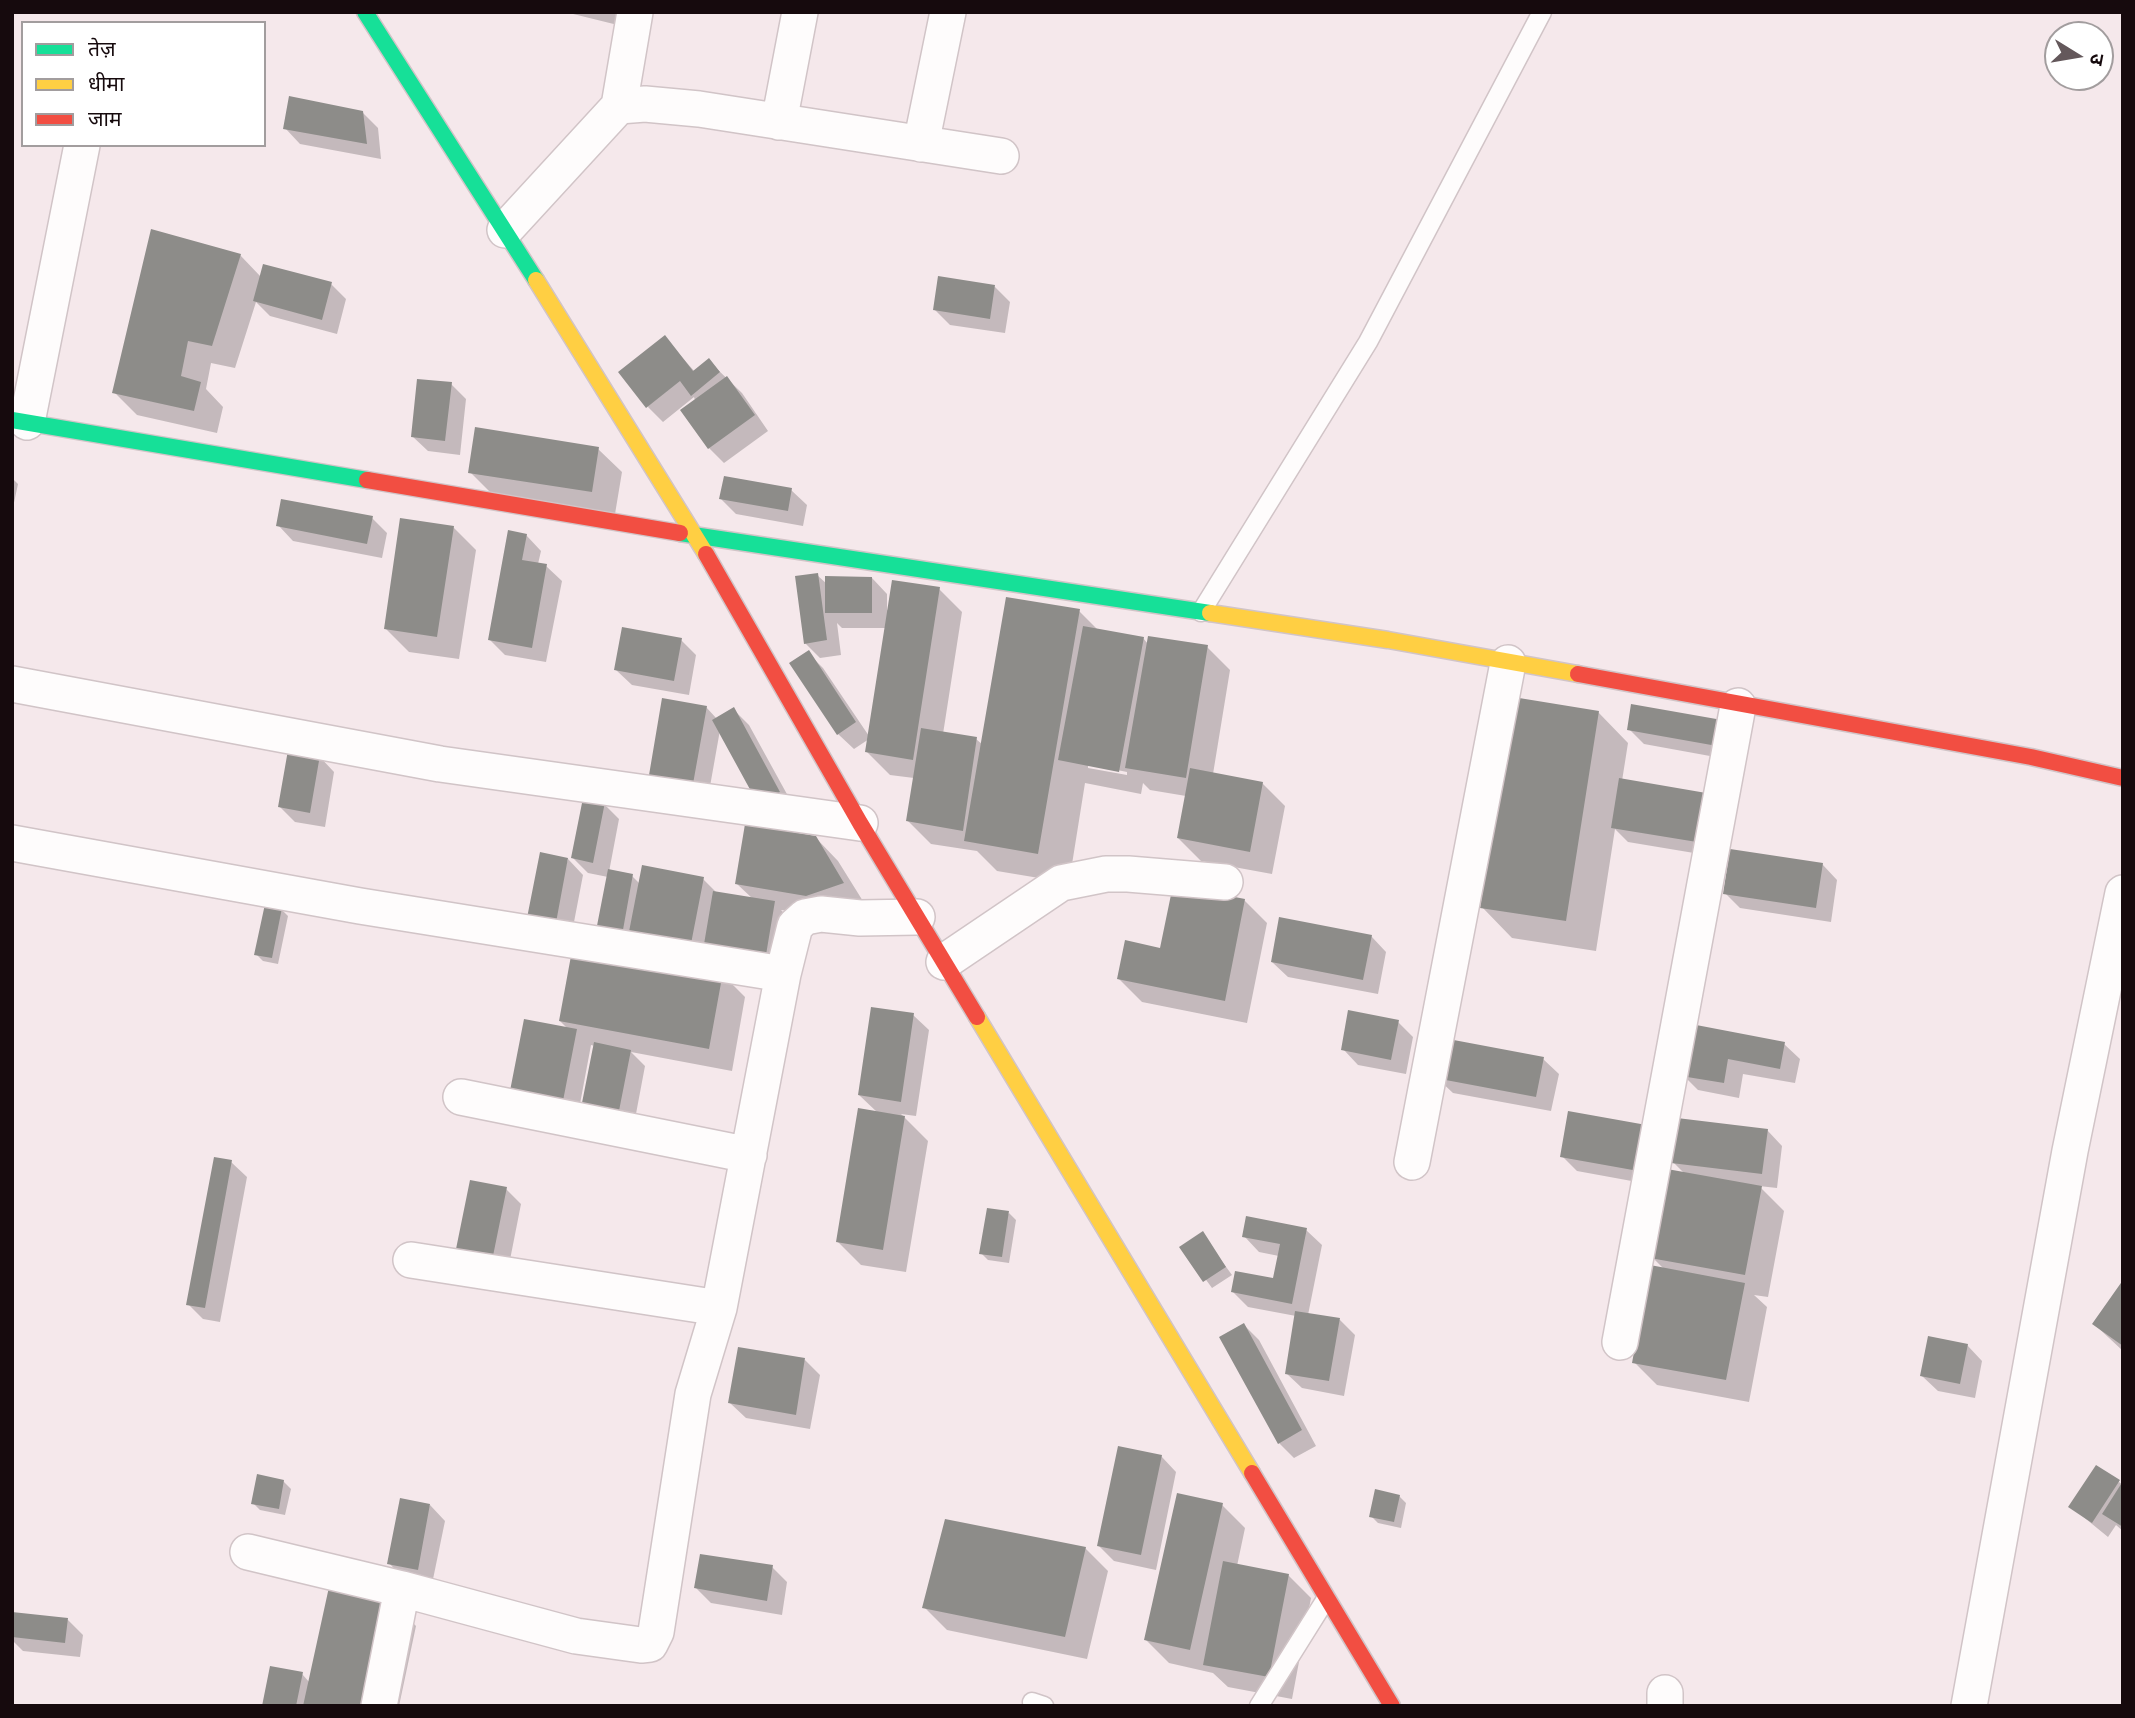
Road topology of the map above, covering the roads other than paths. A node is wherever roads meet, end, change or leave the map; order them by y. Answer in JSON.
{"nodes":[{"id":1,"x":365,"y":12,"type":"edge"},
{"id":2,"x":635,"y":12,"type":"edge"},
{"id":3,"x":800,"y":12,"type":"edge"},
{"id":4,"x":948,"y":12,"type":"edge"},
{"id":5,"x":1542,"y":12,"type":"edge"},
{"id":6,"x":619,"y":106,"type":"junction"},
{"id":7,"x":779,"y":121,"type":"junction"},
{"id":8,"x":921,"y":144,"type":"junction"},
{"id":9,"x":82,"y":147,"type":"edge"},
{"id":10,"x":1001,"y":156,"type":"dead end"},
{"id":11,"x":505,"y":230,"type":"junction"},
{"id":12,"x":20,"y":421,"type":"edge"},
{"id":13,"x":695,"y":536,"type":"junction"},
{"id":14,"x":1201,"y":612,"type":"junction"},
{"id":15,"x":1508,"y":663,"type":"junction"},
{"id":16,"x":12,"y":684,"type":"edge"},
{"id":17,"x":1738,"y":706,"type":"junction"},
{"id":18,"x":2123,"y":778,"type":"edge"},
{"id":19,"x":860,"y":823,"type":"junction"},
{"id":20,"x":12,"y":843,"type":"edge"},
{"id":21,"x":1225,"y":882,"type":"dead end"},
{"id":22,"x":2123,"y":893,"type":"edge"},
{"id":23,"x":916,"y":916,"type":"junction"},
{"id":24,"x":944,"y":962,"type":"junction"},
{"id":25,"x":783,"y":974,"type":"junction"},
{"id":26,"x":461,"y":1097,"type":"dead end"},
{"id":27,"x":749,"y":1155,"type":"junction"},
{"id":28,"x":1412,"y":1162,"type":"dead end"},
{"id":29,"x":411,"y":1260,"type":"dead end"},
{"id":30,"x":719,"y":1308,"type":"junction"},
{"id":31,"x":1620,"y":1342,"type":"dead end"},
{"id":32,"x":248,"y":1552,"type":"dead end"},
{"id":33,"x":402,"y":1589,"type":"junction"},
{"id":34,"x":1326,"y":1599,"type":"junction"},
{"id":35,"x":379,"y":1706,"type":"edge"},
{"id":36,"x":1259,"y":1706,"type":"edge"},
{"id":37,"x":1392,"y":1706,"type":"edge"},
{"id":38,"x":1969,"y":1706,"type":"edge"}],
"edges":[{"from":1,"to":11,"type":"street"},
{"from":2,"to":6,"type":"street"},
{"from":3,"to":7,"type":"street"},
{"from":4,"to":8,"type":"street"},
{"from":5,"to":14,"type":"lane"},
{"from":6,"to":7,"type":"street"},
{"from":6,"to":11,"type":"street"},
{"from":7,"to":8,"type":"street"},
{"from":8,"to":10,"type":"street"},
{"from":9,"to":12,"type":"street"},
{"from":11,"to":13,"type":"street"},
{"from":12,"to":13,"type":"street"},
{"from":13,"to":14,"type":"street"},
{"from":13,"to":19,"type":"street"},
{"from":14,"to":15,"type":"street"},
{"from":15,"to":17,"type":"street"},
{"from":15,"to":28,"type":"street"},
{"from":16,"to":19,"type":"street"},
{"from":17,"to":18,"type":"street"},
{"from":17,"to":31,"type":"street"},
{"from":19,"to":23,"type":"street"},
{"from":20,"to":25,"type":"street"},
{"from":21,"to":24,"type":"street"},
{"from":22,"to":38,"type":"street"},
{"from":23,"to":24,"type":"street"},
{"from":23,"to":25,"type":"street"},
{"from":24,"to":34,"type":"street"},
{"from":25,"to":27,"type":"street"},
{"from":26,"to":27,"type":"street"},
{"from":27,"to":30,"type":"street"},
{"from":29,"to":30,"type":"street"},
{"from":30,"to":33,"type":"street"},
{"from":32,"to":33,"type":"street"},
{"from":33,"to":35,"type":"street"},
{"from":34,"to":36,"type":"lane"},
{"from":34,"to":37,"type":"street"}]}
